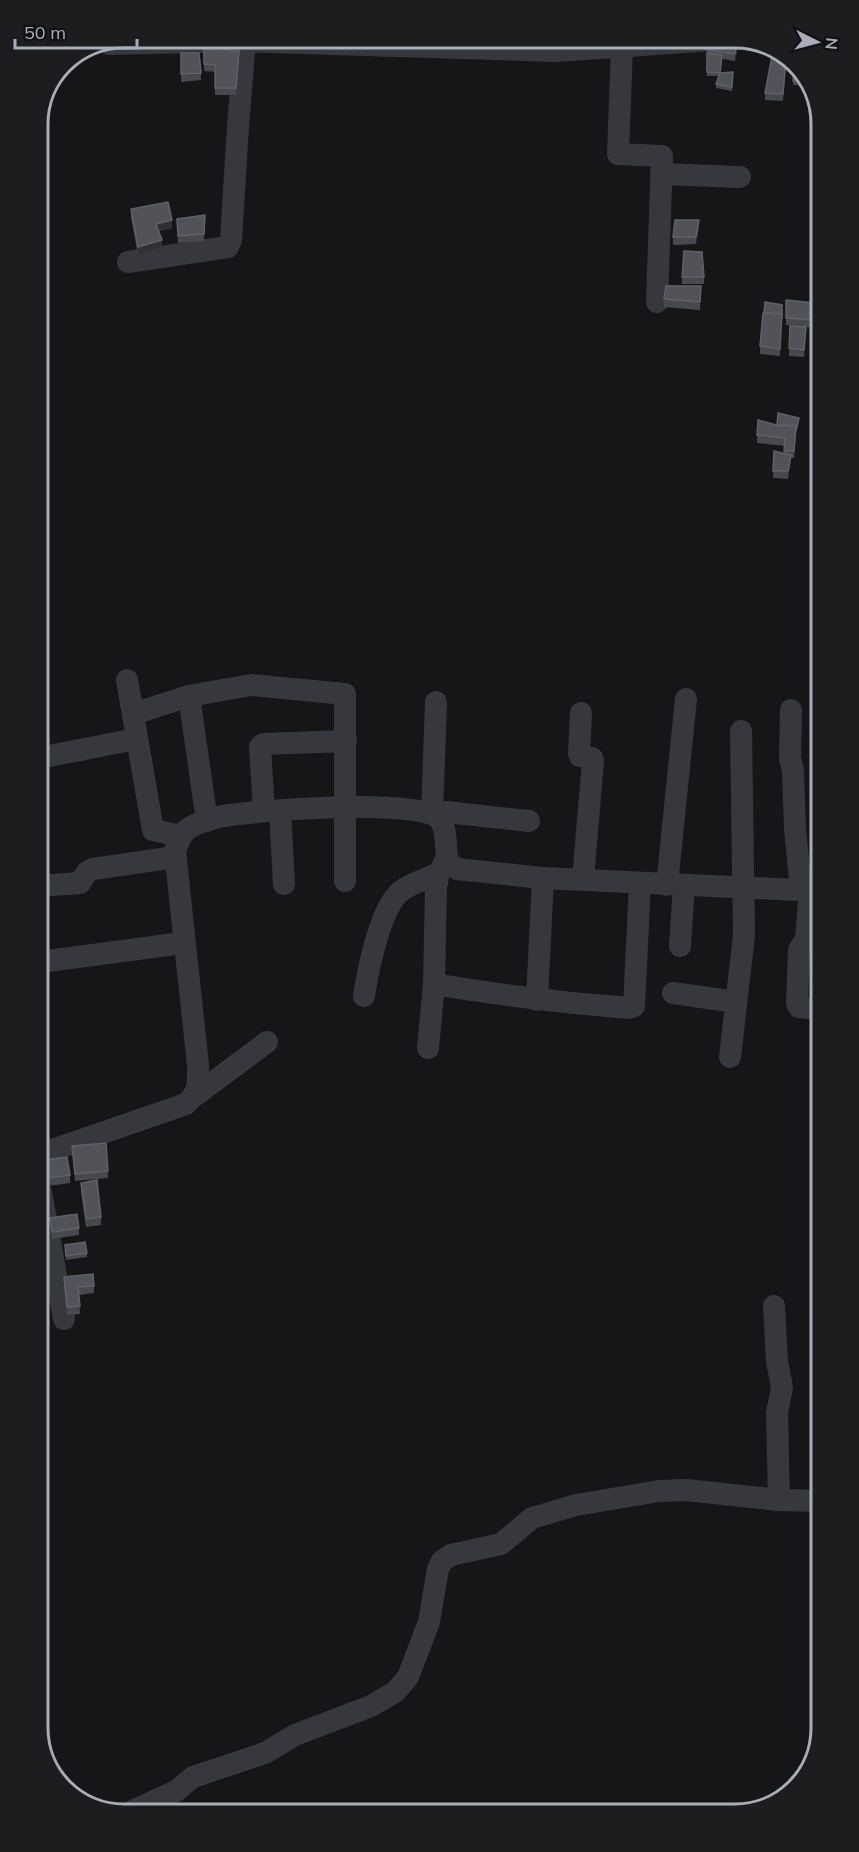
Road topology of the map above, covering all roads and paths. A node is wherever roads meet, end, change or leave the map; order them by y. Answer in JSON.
{"nodes":[{"id":1,"x":258,"y":48,"type":"edge"},
{"id":2,"x":475,"y":48,"type":"edge"},
{"id":3,"x":606,"y":48,"type":"edge"},
{"id":4,"x":622,"y":48,"type":"edge"},
{"id":5,"x":661,"y":174,"type":"junction"},
{"id":6,"x":740,"y":177,"type":"dead end"},
{"id":7,"x":128,"y":262,"type":"dead end"},
{"id":8,"x":657,"y":302,"type":"dead end"},
{"id":9,"x":127,"y":680,"type":"dead end"},
{"id":10,"x":189,"y":696,"type":"junction"},
{"id":11,"x":686,"y":699,"type":"dead end"},
{"id":12,"x":436,"y":702,"type":"dead end"},
{"id":13,"x":791,"y":710,"type":"dead end"},
{"id":14,"x":581,"y":713,"type":"dead end"},
{"id":15,"x":134,"y":714,"type":"junction"},
{"id":16,"x":741,"y":731,"type":"dead end"},
{"id":17,"x":136,"y":739,"type":"junction"},
{"id":18,"x":346,"y":741,"type":"junction"},
{"id":19,"x":48,"y":756,"type":"edge"},
{"id":20,"x":345,"y":808,"type":"junction"},
{"id":21,"x":272,"y":811,"type":"junction"},
{"id":22,"x":434,"y":815,"type":"junction"},
{"id":23,"x":207,"y":821,"type":"junction"},
{"id":24,"x":529,"y":821,"type":"dead end"},
{"id":25,"x":178,"y":847,"type":"junction"},
{"id":26,"x":443,"y":865,"type":"junction"},
{"id":27,"x":543,"y":878,"type":"junction"},
{"id":28,"x":583,"y":879,"type":"junction"},
{"id":29,"x":345,"y":881,"type":"dead end"},
{"id":30,"x":640,"y":883,"type":"junction"},
{"id":31,"x":284,"y":884,"type":"dead end"},
{"id":32,"x":48,"y":885,"type":"edge"},
{"id":33,"x":676,"y":885,"type":"junction"},
{"id":34,"x":743,"y":887,"type":"junction"},
{"id":35,"x":810,"y":890,"type":"edge"},
{"id":36,"x":183,"y":943,"type":"junction"},
{"id":37,"x":680,"y":946,"type":"dead end"},
{"id":38,"x":48,"y":961,"type":"edge"},
{"id":39,"x":434,"y":984,"type":"junction"},
{"id":40,"x":673,"y":993,"type":"dead end"},
{"id":41,"x":364,"y":996,"type":"dead end"},
{"id":42,"x":537,"y":1000,"type":"junction"},
{"id":43,"x":736,"y":1002,"type":"junction"},
{"id":44,"x":811,"y":1008,"type":"edge"},
{"id":45,"x":267,"y":1042,"type":"dead end"},
{"id":46,"x":428,"y":1048,"type":"dead end"},
{"id":47,"x":730,"y":1057,"type":"dead end"},
{"id":48,"x":196,"y":1095,"type":"junction"},
{"id":49,"x":48,"y":1151,"type":"edge"},
{"id":50,"x":48,"y":1231,"type":"edge"},
{"id":51,"x":774,"y":1306,"type":"dead end"},
{"id":52,"x":64,"y":1319,"type":"dead end"},
{"id":53,"x":778,"y":1498,"type":"junction"},
{"id":54,"x":811,"y":1500,"type":"edge"},
{"id":55,"x":148,"y":1804,"type":"edge"}],
"edges":[{"from":1,"to":7,"type":"street"},
{"from":2,"to":3,"type":"street"},
{"from":4,"to":5,"type":"street"},
{"from":5,"to":6,"type":"street"},
{"from":5,"to":8,"type":"street"},
{"from":9,"to":15,"type":"street"},
{"from":10,"to":15,"type":"street"},
{"from":10,"to":18,"type":"street"},
{"from":10,"to":23,"type":"street"},
{"from":11,"to":33,"type":"street"},
{"from":12,"to":22,"type":"street"},
{"from":13,"to":35,"type":"street"},
{"from":14,"to":28,"type":"street"},
{"from":15,"to":17,"type":"street"},
{"from":16,"to":34,"type":"street"},
{"from":17,"to":19,"type":"street"},
{"from":17,"to":25,"type":"street"},
{"from":18,"to":20,"type":"street"},
{"from":18,"to":21,"type":"street"},
{"from":20,"to":21,"type":"street"},
{"from":20,"to":22,"type":"street"},
{"from":20,"to":29,"type":"street"},
{"from":21,"to":23,"type":"street"},
{"from":21,"to":31,"type":"street"},
{"from":22,"to":24,"type":"street"},
{"from":22,"to":26,"type":"street"},
{"from":23,"to":25,"type":"street"},
{"from":25,"to":32,"type":"street"},
{"from":25,"to":36,"type":"street"},
{"from":26,"to":27,"type":"street"},
{"from":26,"to":39,"type":"street"},
{"from":26,"to":41,"type":"street"},
{"from":27,"to":28,"type":"street"},
{"from":27,"to":42,"type":"street"},
{"from":28,"to":30,"type":"street"},
{"from":30,"to":33,"type":"street"},
{"from":30,"to":42,"type":"street"},
{"from":33,"to":34,"type":"street"},
{"from":33,"to":37,"type":"street"},
{"from":34,"to":35,"type":"street"},
{"from":34,"to":43,"type":"street"},
{"from":35,"to":44,"type":"street"},
{"from":36,"to":38,"type":"street"},
{"from":36,"to":48,"type":"street"},
{"from":39,"to":42,"type":"street"},
{"from":39,"to":46,"type":"street"},
{"from":40,"to":43,"type":"street"},
{"from":43,"to":47,"type":"street"},
{"from":45,"to":48,"type":"street"},
{"from":48,"to":49,"type":"street"},
{"from":50,"to":52,"type":"street"},
{"from":51,"to":53,"type":"street"},
{"from":53,"to":54,"type":"street"},
{"from":53,"to":55,"type":"street"}]}
